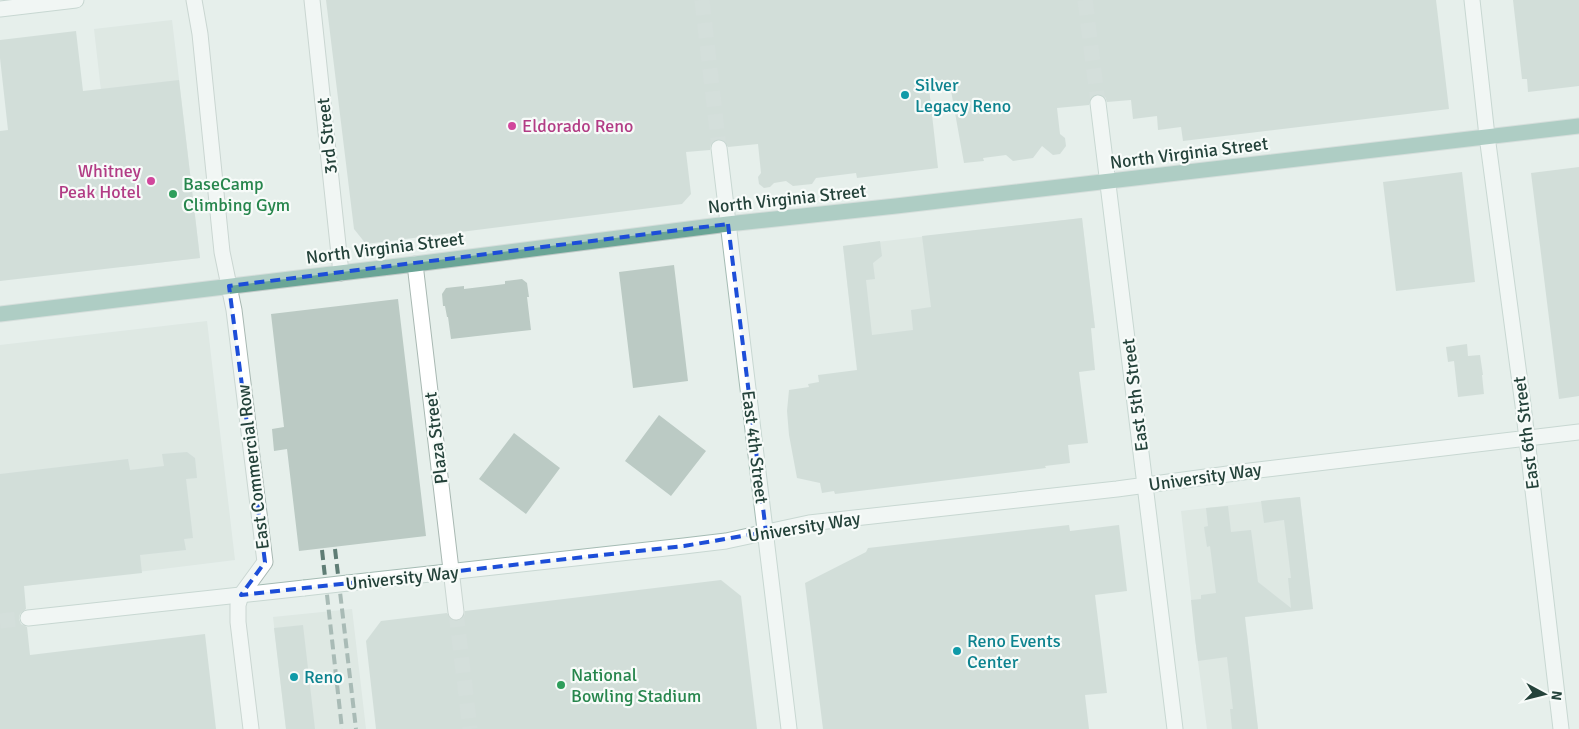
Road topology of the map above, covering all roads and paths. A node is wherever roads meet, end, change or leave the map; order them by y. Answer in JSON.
{"nodes":[{"id":1,"x":76,"y":0,"type":"edge"},
{"id":2,"x":194,"y":0,"type":"edge"},
{"id":3,"x":312,"y":0,"type":"edge"},
{"id":4,"x":1472,"y":0,"type":"edge"},
{"id":5,"x":0,"y":9,"type":"edge"},
{"id":6,"x":1098,"y":104,"type":"tunnel mouth"},
{"id":7,"x":1579,"y":126,"type":"edge"},
{"id":8,"x":1487,"y":136,"type":"junction"},
{"id":9,"x":720,"y":148,"type":"tunnel mouth"},
{"id":10,"x":1107,"y":181,"type":"junction"},
{"id":11,"x":728,"y":224,"type":"junction"},
{"id":12,"x":415,"y":264,"type":"junction"},
{"id":13,"x":341,"y":272,"type":"junction"},
{"id":14,"x":230,"y":286,"type":"junction"},
{"id":15,"x":0,"y":314,"type":"edge"},
{"id":16,"x":1579,"y":432,"type":"edge"},
{"id":17,"x":1526,"y":439,"type":"junction"},
{"id":18,"x":1146,"y":485,"type":"junction"},
{"id":19,"x":766,"y":532,"type":"junction"},
{"id":20,"x":451,"y":572,"type":"junction"},
{"id":21,"x":241,"y":594,"type":"junction"},
{"id":22,"x":456,"y":612,"type":"tunnel mouth"},
{"id":23,"x":28,"y":618,"type":"tunnel mouth"},
{"id":24,"x":251,"y":729,"type":"edge"},
{"id":25,"x":789,"y":729,"type":"edge"},
{"id":26,"x":1175,"y":729,"type":"edge"},
{"id":27,"x":1561,"y":729,"type":"edge"}],
"edges":[{"from":1,"to":5,"type":"main road"},
{"from":2,"to":14,"type":"main road","name":"East Commercial Row"},
{"from":3,"to":13,"type":"main road","name":"3rd Street"},
{"from":4,"to":8,"type":"main road","name":"East 6th Street"},
{"from":6,"to":10,"type":"main road","name":"East 5th Street"},
{"from":7,"to":8,"type":"main road","name":"North Virginia Street"},
{"from":8,"to":10,"type":"main road","name":"North Virginia Street"},
{"from":8,"to":17,"type":"main road","name":"East 6th Street"},
{"from":9,"to":11,"type":"main road","name":"East 4th Street"},
{"from":10,"to":11,"type":"main road","name":"North Virginia Street"},
{"from":10,"to":18,"type":"main road","name":"East 5th Street"},
{"from":11,"to":12,"type":"main road","name":"North Virginia Street"},
{"from":11,"to":19,"type":"main road","name":"East 4th Street"},
{"from":12,"to":13,"type":"main road","name":"North Virginia Street"},
{"from":12,"to":20,"type":"main road","name":"Plaza Street"},
{"from":13,"to":14,"type":"main road","name":"North Virginia Street"},
{"from":14,"to":15,"type":"main road","name":"North Virginia Street"},
{"from":14,"to":21,"type":"main road","name":"East Commercial Row"},
{"from":16,"to":17,"type":"main road","name":"University Way"},
{"from":17,"to":18,"type":"main road","name":"University Way"},
{"from":17,"to":27,"type":"main road","name":"East 6th Street"},
{"from":18,"to":19,"type":"main road","name":"University Way"},
{"from":18,"to":26,"type":"main road","name":"East 5th Street"},
{"from":19,"to":20,"type":"main road","name":"University Way"},
{"from":19,"to":25,"type":"main road","name":"East 4th Street"},
{"from":20,"to":21,"type":"main road","name":"University Way","bridge":true},
{"from":20,"to":22,"type":"main road","name":"Plaza Street"},
{"from":21,"to":23,"type":"main road","name":"University Way"},
{"from":21,"to":24,"type":"main road","name":"East Commercial Row"}]}
